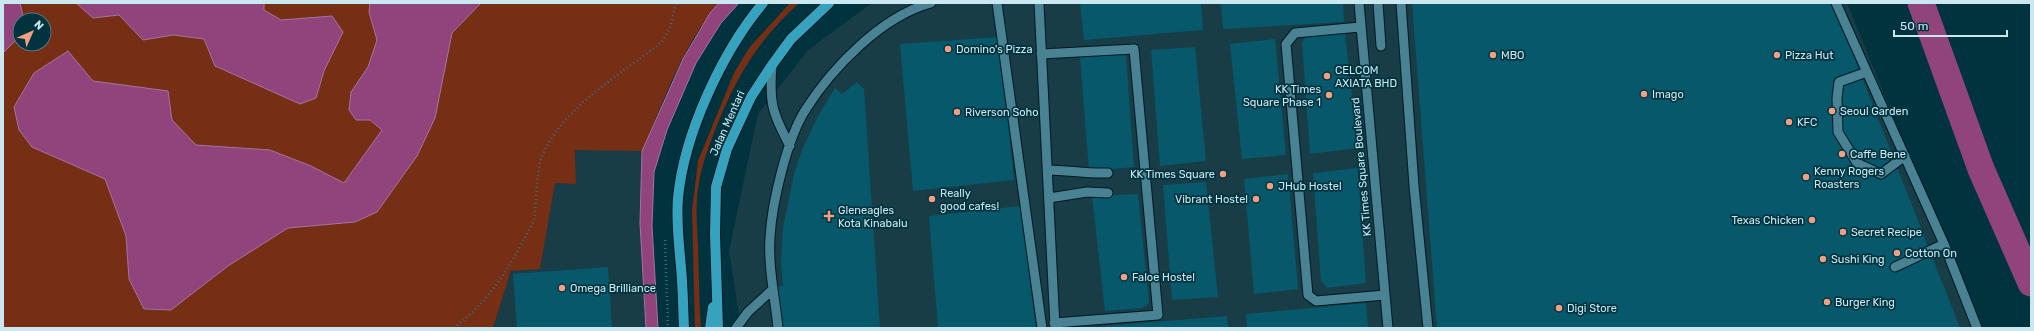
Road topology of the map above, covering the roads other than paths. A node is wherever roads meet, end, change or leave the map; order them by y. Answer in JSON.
{"nodes":[{"id":1,"x":763,"y":3,"type":"edge"},
{"id":2,"x":829,"y":3,"type":"edge"},
{"id":3,"x":931,"y":3,"type":"edge"},
{"id":4,"x":997,"y":3,"type":"edge"},
{"id":5,"x":1039,"y":3,"type":"edge"},
{"id":6,"x":1359,"y":3,"type":"edge"},
{"id":7,"x":1378,"y":3,"type":"edge"},
{"id":8,"x":1401,"y":3,"type":"edge"},
{"id":9,"x":1836,"y":3,"type":"edge"},
{"id":10,"x":1360,"y":27,"type":"junction"},
{"id":11,"x":1380,"y":46,"type":"dead end"},
{"id":12,"x":1041,"y":54,"type":"junction"},
{"id":13,"x":772,"y":65,"type":"junction"},
{"id":14,"x":1867,"y":72,"type":"junction"},
{"id":15,"x":790,"y":146,"type":"junction"},
{"id":16,"x":1905,"y":156,"type":"junction"},
{"id":17,"x":1047,"y":170,"type":"junction"},
{"id":18,"x":1108,"y":173,"type":"dead end"},
{"id":19,"x":1108,"y":193,"type":"dead end"},
{"id":20,"x":1049,"y":198,"type":"junction"},
{"id":21,"x":1944,"y":244,"type":"junction"},
{"id":22,"x":1895,"y":267,"type":"dead end"},
{"id":23,"x":717,"y":281,"type":"junction"},
{"id":24,"x":773,"y":289,"type":"junction"},
{"id":25,"x":1385,"y":295,"type":"junction"},
{"id":26,"x":1055,"y":325,"type":"edge"},
{"id":27,"x":684,"y":328,"type":"edge"},
{"id":28,"x":710,"y":328,"type":"edge"},
{"id":29,"x":718,"y":328,"type":"edge"},
{"id":30,"x":736,"y":328,"type":"edge"},
{"id":31,"x":778,"y":328,"type":"edge"},
{"id":32,"x":1042,"y":328,"type":"edge"},
{"id":33,"x":1388,"y":328,"type":"edge"},
{"id":34,"x":1428,"y":328,"type":"edge"},
{"id":35,"x":1977,"y":328,"type":"edge"}],
"edges":[{"from":1,"to":27,"type":"main road"},
{"from":2,"to":13,"type":"main road","name":"Jalan Mentari"},
{"from":3,"to":15,"type":"lane"},
{"from":4,"to":32,"type":"lane"},
{"from":5,"to":12,"type":"lane"},
{"from":6,"to":10,"type":"lane","name":"KK Times Square Boulevard"},
{"from":7,"to":11,"type":"lane"},
{"from":8,"to":34,"type":"lane"},
{"from":9,"to":14,"type":"lane"},
{"from":10,"to":25,"type":"lane","name":"KK Times Square Boulevard"},
{"from":10,"to":25,"type":"lane"},
{"from":12,"to":17,"type":"lane"},
{"from":12,"to":26,"type":"lane"},
{"from":13,"to":15,"type":"lane"},
{"from":13,"to":23,"type":"main road","name":"Jalan Mentari"},
{"from":14,"to":16,"type":"lane"},
{"from":14,"to":16,"type":"lane"},
{"from":15,"to":24,"type":"lane"},
{"from":16,"to":21,"type":"lane"},
{"from":17,"to":18,"type":"lane"},
{"from":17,"to":20,"type":"lane"},
{"from":19,"to":20,"type":"lane"},
{"from":20,"to":26,"type":"lane"},
{"from":21,"to":22,"type":"lane"},
{"from":21,"to":35,"type":"lane"},
{"from":23,"to":28,"type":"main road"},
{"from":23,"to":29,"type":"main road","name":"Jalan Mentari"},
{"from":24,"to":30,"type":"lane"},
{"from":24,"to":31,"type":"lane"},
{"from":25,"to":33,"type":"lane","name":"KK Times Square Boulevard"}]}
